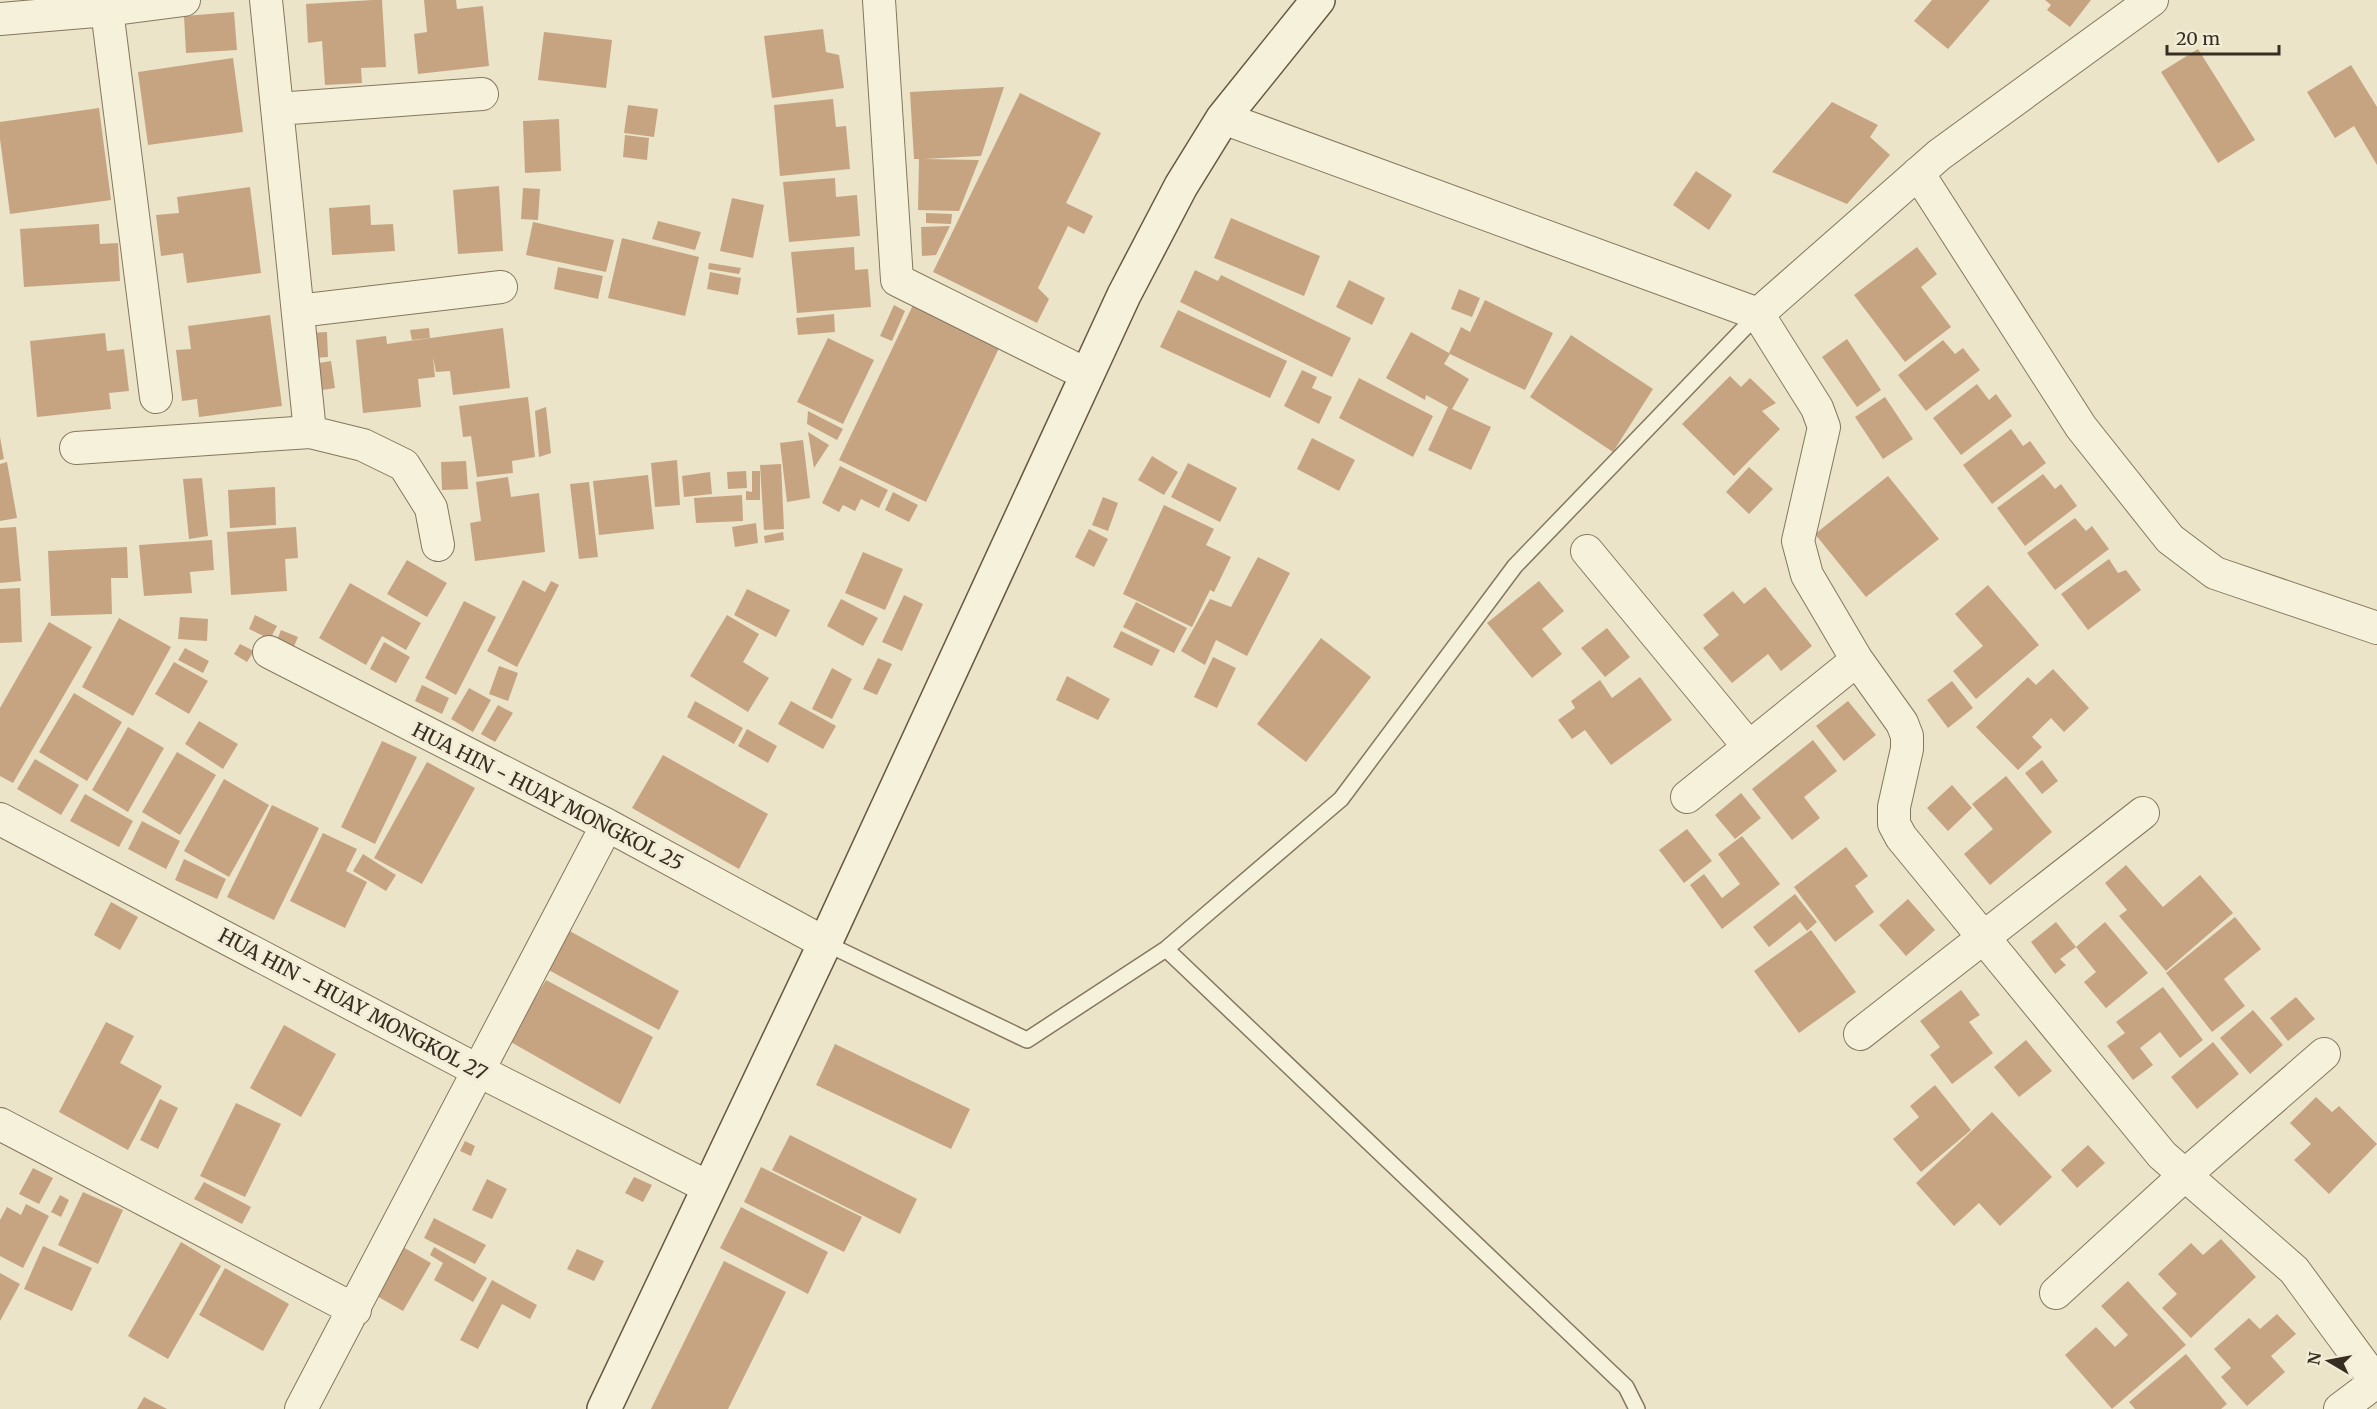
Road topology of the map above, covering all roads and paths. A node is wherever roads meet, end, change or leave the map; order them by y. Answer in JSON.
{"nodes":[{"id":1,"x":184,"y":0,"type":"edge"},
{"id":2,"x":266,"y":0,"type":"edge"},
{"id":3,"x":879,"y":0,"type":"edge"},
{"id":4,"x":1318,"y":0,"type":"edge"},
{"id":5,"x":2152,"y":0,"type":"edge"},
{"id":6,"x":68,"y":7,"type":"edge"},
{"id":7,"x":107,"y":10,"type":"junction"},
{"id":8,"x":0,"y":20,"type":"edge"},
{"id":9,"x":482,"y":94,"type":"dead end"},
{"id":10,"x":277,"y":109,"type":"junction"},
{"id":11,"x":1223,"y":118,"type":"junction"},
{"id":12,"x":1918,"y":173,"type":"junction"},
{"id":13,"x":501,"y":287,"type":"dead end"},
{"id":14,"x":298,"y":311,"type":"junction"},
{"id":15,"x":1758,"y":315,"type":"junction"},
{"id":16,"x":1086,"y":375,"type":"junction"},
{"id":17,"x":156,"y":397,"type":"dead end"},
{"id":18,"x":310,"y":432,"type":"junction"},
{"id":19,"x":76,"y":448,"type":"dead end"},
{"id":20,"x":438,"y":544,"type":"dead end"},
{"id":21,"x":1587,"y":550,"type":"dead end"},
{"id":22,"x":2377,"y":628,"type":"edge"},
{"id":23,"x":269,"y":652,"type":"dead end"},
{"id":24,"x":1857,"y":660,"type":"junction"},
{"id":25,"x":1749,"y":747,"type":"junction"},
{"id":26,"x":1687,"y":797,"type":"dead end"},
{"id":27,"x":2143,"y":813,"type":"dead end"},
{"id":28,"x":0,"y":819,"type":"edge"},
{"id":29,"x":607,"y":825,"type":"junction"},
{"id":30,"x":1983,"y":939,"type":"junction"},
{"id":31,"x":825,"y":943,"type":"junction"},
{"id":32,"x":1166,"y":949,"type":"junction"},
{"id":33,"x":1860,"y":1034,"type":"dead end"},
{"id":34,"x":2324,"y":1054,"type":"dead end"},
{"id":35,"x":477,"y":1070,"type":"junction"},
{"id":36,"x":0,"y":1124,"type":"edge"},
{"id":37,"x":2184,"y":1175,"type":"junction"},
{"id":38,"x":708,"y":1187,"type":"junction"},
{"id":39,"x":2056,"y":1293,"type":"dead end"},
{"id":40,"x":355,"y":1310,"type":"junction"},
{"id":41,"x":2377,"y":1382,"type":"edge"},
{"id":42,"x":301,"y":1409,"type":"edge"},
{"id":43,"x":604,"y":1409,"type":"edge"},
{"id":44,"x":1637,"y":1409,"type":"edge"},
{"id":45,"x":2340,"y":1409,"type":"edge"}],
"edges":[{"from":1,"to":7,"type":"street"},
{"from":2,"to":10,"type":"street"},
{"from":3,"to":16,"type":"street"},
{"from":4,"to":11,"type":"main road"},
{"from":5,"to":12,"type":"street"},
{"from":6,"to":7,"type":"street"},
{"from":6,"to":8,"type":"street"},
{"from":7,"to":17,"type":"street"},
{"from":9,"to":10,"type":"street"},
{"from":10,"to":14,"type":"street"},
{"from":11,"to":15,"type":"street"},
{"from":11,"to":16,"type":"main road"},
{"from":12,"to":15,"type":"street"},
{"from":12,"to":22,"type":"street"},
{"from":13,"to":14,"type":"street"},
{"from":14,"to":18,"type":"street"},
{"from":15,"to":24,"type":"street"},
{"from":15,"to":32,"type":"lane"},
{"from":16,"to":31,"type":"main road"},
{"from":18,"to":19,"type":"street"},
{"from":18,"to":20,"type":"street"},
{"from":21,"to":25,"type":"street"},
{"from":23,"to":29,"type":"street","name":"HUA HIN - HUAY MONGKOL 25"},
{"from":24,"to":25,"type":"street"},
{"from":24,"to":30,"type":"street"},
{"from":25,"to":26,"type":"street"},
{"from":27,"to":30,"type":"street"},
{"from":28,"to":35,"type":"street","name":"HUA HIN - HUAY MONGKOL 27"},
{"from":29,"to":31,"type":"street","name":"HUA HIN - HUAY MONGKOL 25"},
{"from":29,"to":35,"type":"street"},
{"from":30,"to":33,"type":"street"},
{"from":30,"to":37,"type":"street"},
{"from":31,"to":32,"type":"lane"},
{"from":31,"to":38,"type":"main road"},
{"from":32,"to":44,"type":"lane"},
{"from":34,"to":37,"type":"street"},
{"from":35,"to":38,"type":"street","name":"HUA HIN - HUAY MONGKOL 27"},
{"from":35,"to":40,"type":"street"},
{"from":36,"to":40,"type":"street"},
{"from":37,"to":39,"type":"street"},
{"from":37,"to":41,"type":"street"},
{"from":38,"to":43,"type":"main road"},
{"from":40,"to":42,"type":"street"},
{"from":41,"to":45,"type":"street"}]}
